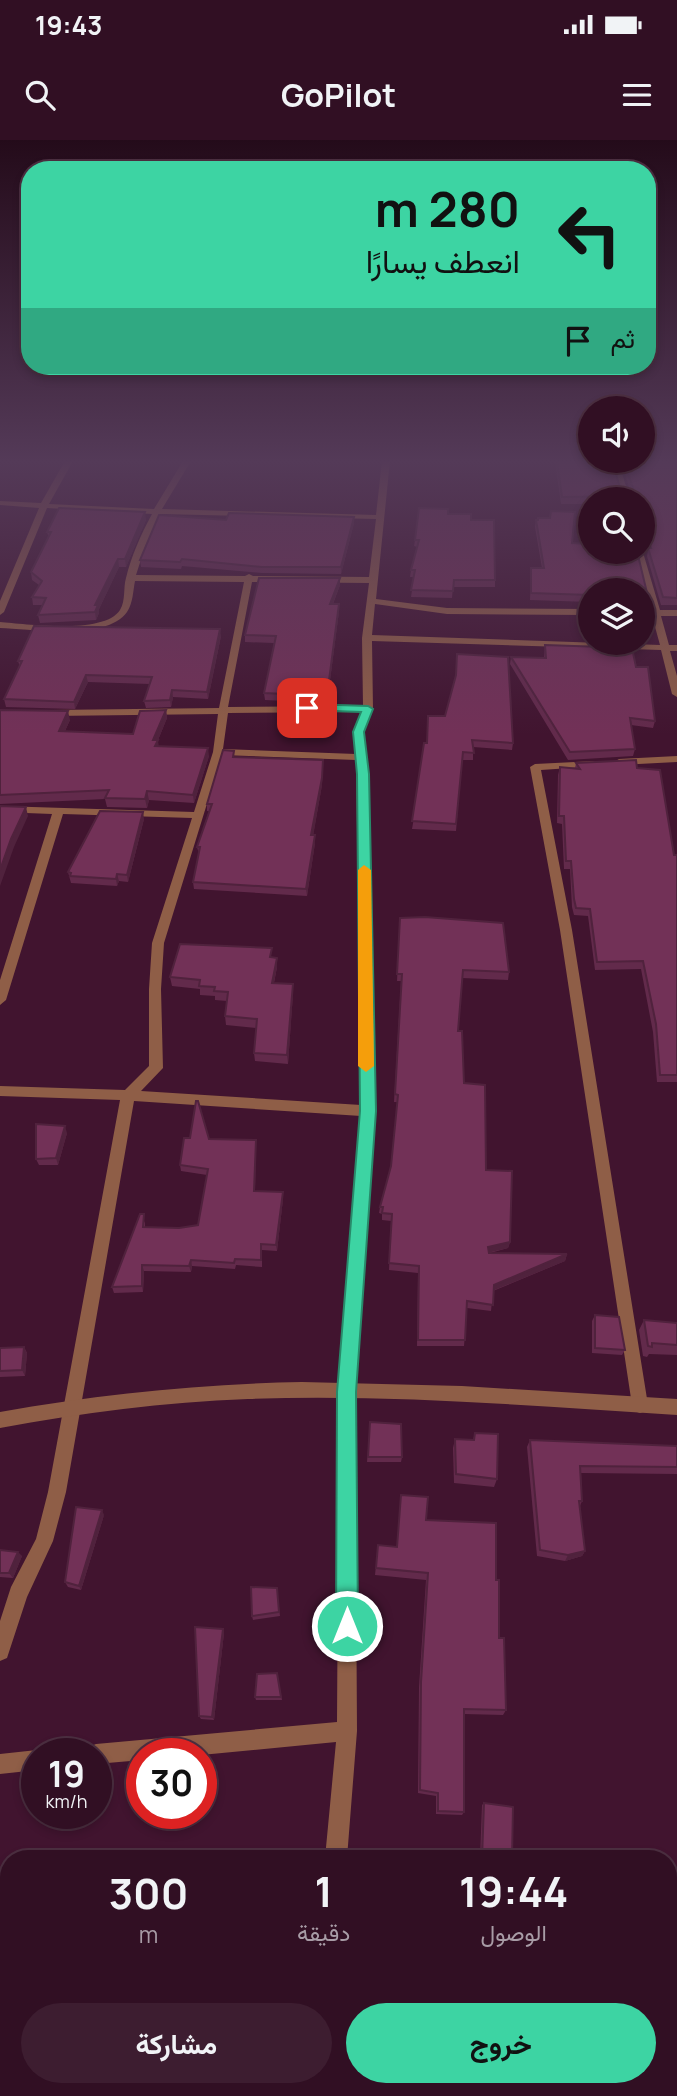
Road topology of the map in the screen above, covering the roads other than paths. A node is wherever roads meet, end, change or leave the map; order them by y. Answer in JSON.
{"nodes":[{"id":1,"x":25,"y":552,"type":"edge"},
{"id":2,"x":140,"y":552,"type":"edge"},
{"id":3,"x":376,"y":552,"type":"edge"},
{"id":4,"x":644,"y":564,"type":"edge"},
{"id":5,"x":249,"y":577,"type":"junction"},
{"id":6,"x":130,"y":579,"type":"junction"},
{"id":7,"x":373,"y":580,"type":"junction"},
{"id":8,"x":370,"y":601,"type":"junction"},
{"id":9,"x":578,"y":611,"type":"edge"},
{"id":10,"x":0,"y":612,"type":"edge"},
{"id":11,"x":677,"y":613,"type":"edge"},
{"id":12,"x":657,"y":614,"type":"junction"},
{"id":13,"x":0,"y":625,"type":"edge"},
{"id":14,"x":367,"y":638,"type":"junction"},
{"id":15,"x":666,"y":648,"type":"junction"},
{"id":16,"x":677,"y":648,"type":"edge"},
{"id":17,"x":677,"y":694,"type":"edge"},
{"id":18,"x":368,"y":709,"type":"junction"},
{"id":19,"x":223,"y":710,"type":"junction"},
{"id":20,"x":37,"y":713,"type":"edge"},
{"id":21,"x":218,"y":752,"type":"junction"},
{"id":22,"x":361,"y":757,"type":"junction"},
{"id":23,"x":677,"y":759,"type":"edge"},
{"id":24,"x":0,"y":809,"type":"edge"},
{"id":25,"x":59,"y":810,"type":"junction"},
{"id":26,"x":197,"y":815,"type":"junction"},
{"id":27,"x":0,"y":1000,"type":"edge"},
{"id":28,"x":0,"y":1091,"type":"edge"},
{"id":29,"x":128,"y":1095,"type":"junction"},
{"id":30,"x":368,"y":1111,"type":"junction"},
{"id":31,"x":347,"y":1392,"type":"junction"},
{"id":32,"x":640,"y":1405,"type":"junction"},
{"id":33,"x":71,"y":1406,"type":"junction"},
{"id":34,"x":677,"y":1407,"type":"edge"},
{"id":35,"x":0,"y":1420,"type":"edge"},
{"id":36,"x":0,"y":1651,"type":"edge"},
{"id":37,"x":347,"y":1731,"type":"junction"},
{"id":38,"x":112,"y":1753,"type":"edge"},
{"id":39,"x":21,"y":1761,"type":"edge"},
{"id":40,"x":0,"y":1763,"type":"edge"},
{"id":41,"x":337,"y":1850,"type":"edge"}],
"edges":[{"from":1,"to":10,"type":"street"},
{"from":2,"to":6,"type":"street"},
{"from":3,"to":7,"type":"street"},
{"from":4,"to":12,"type":"street"},
{"from":5,"to":6,"type":"street"},
{"from":5,"to":7,"type":"street"},
{"from":5,"to":19,"type":"street"},
{"from":6,"to":13,"type":"street"},
{"from":7,"to":8,"type":"street"},
{"from":8,"to":9,"type":"street"},
{"from":8,"to":14,"type":"street"},
{"from":11,"to":12,"type":"street"},
{"from":12,"to":15,"type":"street"},
{"from":14,"to":15,"type":"street"},
{"from":14,"to":18,"type":"street"},
{"from":15,"to":16,"type":"street"},
{"from":15,"to":17,"type":"street"},
{"from":18,"to":19,"type":"street"},
{"from":18,"to":22,"type":"street"},
{"from":19,"to":20,"type":"street"},
{"from":19,"to":21,"type":"street"},
{"from":21,"to":22,"type":"street"},
{"from":21,"to":26,"type":"street"},
{"from":22,"to":30,"type":"street"},
{"from":23,"to":32,"type":"street"},
{"from":24,"to":25,"type":"street"},
{"from":25,"to":26,"type":"street"},
{"from":25,"to":27,"type":"street"},
{"from":26,"to":29,"type":"street"},
{"from":28,"to":29,"type":"street"},
{"from":29,"to":30,"type":"street"},
{"from":29,"to":33,"type":"street"},
{"from":30,"to":31,"type":"street"},
{"from":31,"to":32,"type":"street"},
{"from":31,"to":33,"type":"street"},
{"from":31,"to":37,"type":"street"},
{"from":32,"to":34,"type":"street"},
{"from":33,"to":35,"type":"street"},
{"from":33,"to":36,"type":"street"},
{"from":37,"to":38,"type":"street"},
{"from":37,"to":41,"type":"street"},
{"from":39,"to":40,"type":"street"}]}
